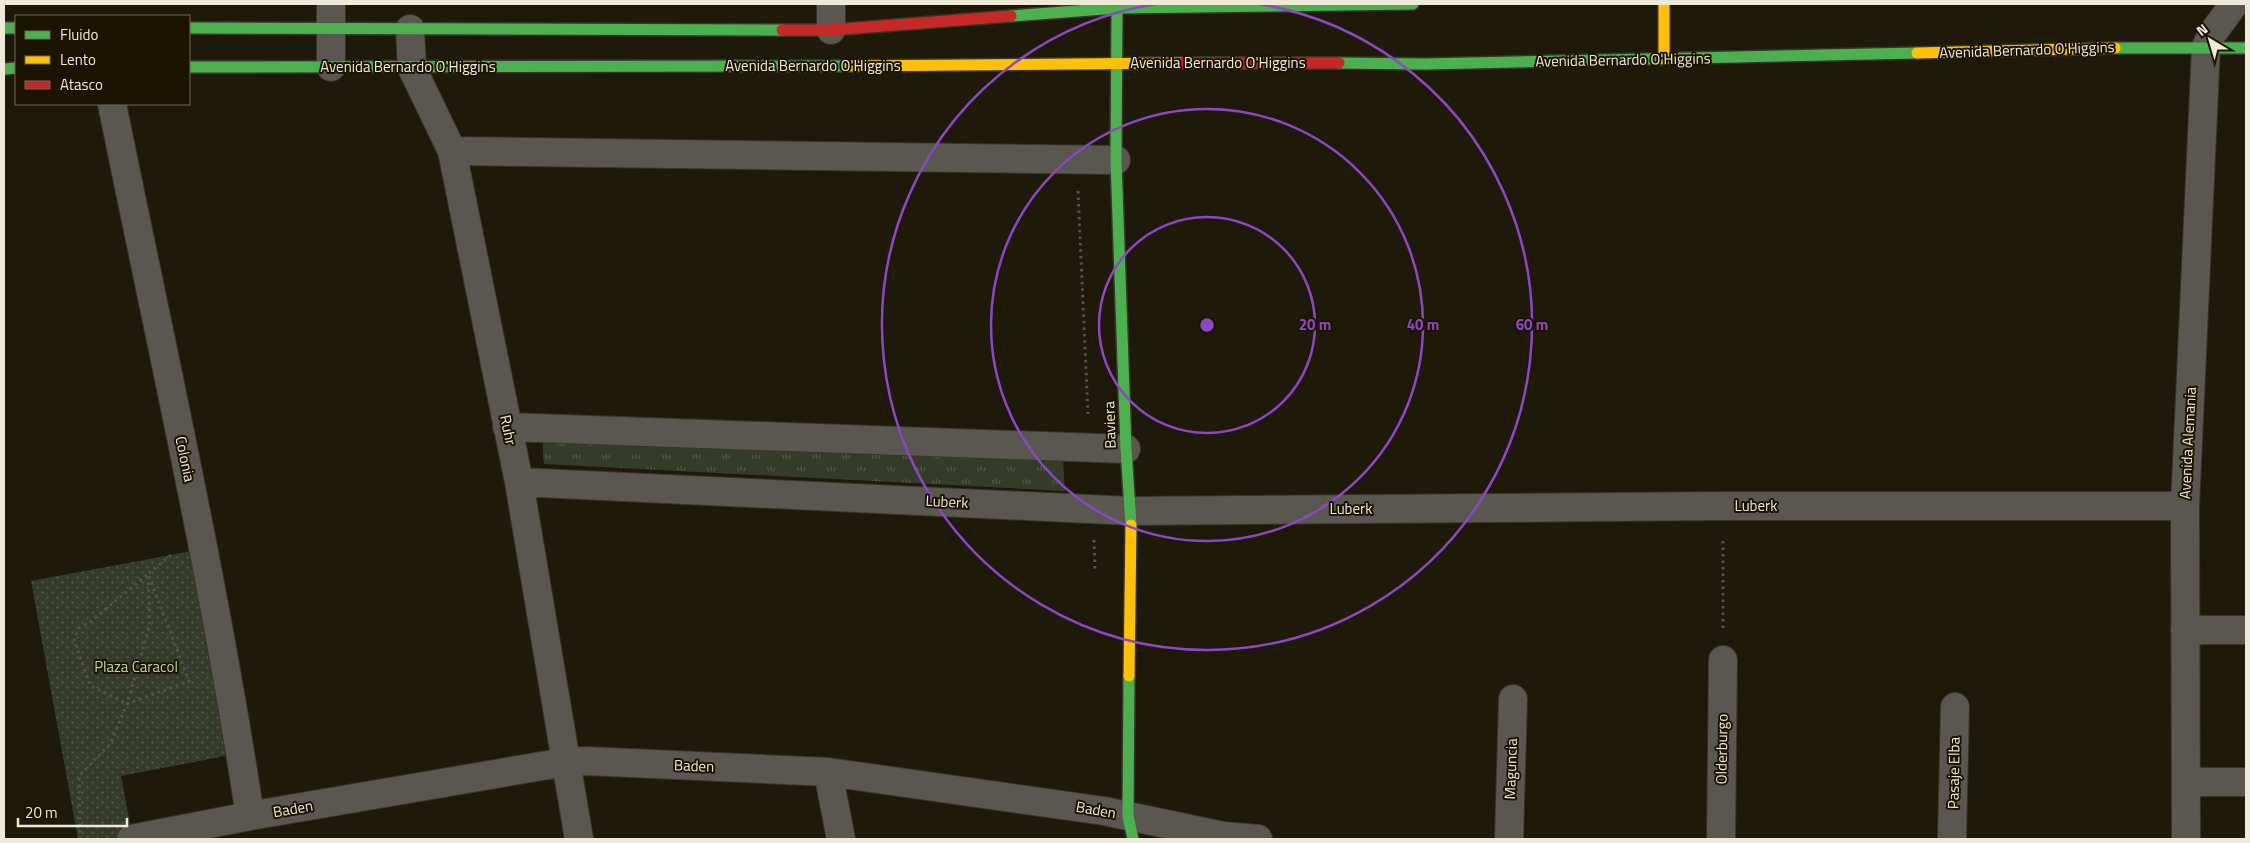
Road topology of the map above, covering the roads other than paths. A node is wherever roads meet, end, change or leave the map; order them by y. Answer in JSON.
{"nodes":[{"id":1,"x":1413,"y":4,"type":"edge"},
{"id":2,"x":1664,"y":4,"type":"edge"},
{"id":3,"x":2234,"y":4,"type":"edge"},
{"id":4,"x":1298,"y":5,"type":"edge"},
{"id":5,"x":1118,"y":6,"type":"edge"},
{"id":6,"x":331,"y":16,"type":"edge"},
{"id":7,"x":831,"y":17,"type":"edge"},
{"id":8,"x":190,"y":28,"type":"edge"},
{"id":9,"x":410,"y":29,"type":"junction"},
{"id":10,"x":2206,"y":47,"type":"junction"},
{"id":11,"x":2246,"y":48,"type":"edge"},
{"id":12,"x":1664,"y":59,"type":"junction"},
{"id":13,"x":1118,"y":63,"type":"junction"},
{"id":14,"x":331,"y":66,"type":"junction"},
{"id":15,"x":190,"y":67,"type":"edge"},
{"id":16,"x":412,"y":68,"type":"junction"},
{"id":17,"x":112,"y":105,"type":"edge"},
{"id":18,"x":452,"y":151,"type":"junction"},
{"id":19,"x":1116,"y":160,"type":"junction"},
{"id":20,"x":507,"y":427,"type":"junction"},
{"id":21,"x":1126,"y":449,"type":"junction"},
{"id":22,"x":519,"y":482,"type":"junction"},
{"id":23,"x":2185,"y":506,"type":"junction"},
{"id":24,"x":1131,"y":511,"type":"junction"},
{"id":25,"x":2185,"y":630,"type":"junction"},
{"id":26,"x":2246,"y":630,"type":"edge"},
{"id":27,"x":1723,"y":660,"type":"road end"},
{"id":28,"x":1513,"y":699,"type":"dead end"},
{"id":29,"x":1955,"y":707,"type":"dead end"},
{"id":30,"x":566,"y":762,"type":"junction"},
{"id":31,"x":828,"y":772,"type":"junction"},
{"id":32,"x":2186,"y":782,"type":"junction"},
{"id":33,"x":2246,"y":782,"type":"edge"},
{"id":34,"x":250,"y":816,"type":"junction"},
{"id":35,"x":1130,"y":828,"type":"edge"},
{"id":36,"x":131,"y":839,"type":"edge"},
{"id":37,"x":580,"y":839,"type":"edge"},
{"id":38,"x":842,"y":839,"type":"edge"},
{"id":39,"x":1258,"y":839,"type":"edge"},
{"id":40,"x":1510,"y":839,"type":"edge"},
{"id":41,"x":1721,"y":839,"type":"edge"},
{"id":42,"x":1952,"y":839,"type":"edge"},
{"id":43,"x":2186,"y":839,"type":"edge"}],
"edges":[{"from":1,"to":4,"type":"main road"},
{"from":2,"to":12,"type":"main road"},
{"from":3,"to":10,"type":"street"},
{"from":4,"to":5,"type":"main road"},
{"from":5,"to":7,"type":"main road"},
{"from":5,"to":13,"type":"main road","name":"Baviera"},
{"from":6,"to":8,"type":"main road"},
{"from":6,"to":9,"type":"main road"},
{"from":6,"to":14,"type":"street"},
{"from":7,"to":9,"type":"main road"},
{"from":9,"to":16,"type":"street","name":"Ruhr"},
{"from":10,"to":11,"type":"main road","name":"Avenida Bernardo O'Higgins"},
{"from":10,"to":12,"type":"main road","name":"Avenida Bernardo O'Higgins"},
{"from":10,"to":23,"type":"street","name":"Avenida Alemania"},
{"from":12,"to":13,"type":"main road","name":"Avenida Bernardo O'Higgins"},
{"from":13,"to":16,"type":"main road","name":"Avenida Bernardo O'Higgins"},
{"from":13,"to":19,"type":"main road","name":"Baviera"},
{"from":14,"to":15,"type":"main road","name":"Avenida Bernardo O'Higgins"},
{"from":14,"to":16,"type":"main road","name":"Avenida Bernardo O'Higgins"},
{"from":16,"to":18,"type":"street","name":"Ruhr"},
{"from":17,"to":34,"type":"street","name":"Colonia"},
{"from":18,"to":19,"type":"street"},
{"from":18,"to":20,"type":"street","name":"Ruhr"},
{"from":19,"to":21,"type":"main road","name":"Baviera"},
{"from":20,"to":21,"type":"street"},
{"from":20,"to":22,"type":"street","name":"Ruhr"},
{"from":21,"to":24,"type":"main road","name":"Baviera"},
{"from":22,"to":24,"type":"street","name":"Luberk"},
{"from":22,"to":30,"type":"street","name":"Ruhr"},
{"from":23,"to":24,"type":"street","name":"Luberk"},
{"from":23,"to":25,"type":"street","name":"Avenida Alemania"},
{"from":24,"to":35,"type":"main road","name":"Baviera"},
{"from":25,"to":26,"type":"street"},
{"from":25,"to":32,"type":"street","name":"Avenida Alemania"},
{"from":27,"to":41,"type":"street","name":"Olderburgo"},
{"from":28,"to":40,"type":"street","name":"Maguncia"},
{"from":29,"to":42,"type":"street","name":"Pasaje Elba"},
{"from":30,"to":31,"type":"street","name":"Baden"},
{"from":30,"to":34,"type":"street","name":"Baden"},
{"from":30,"to":37,"type":"street","name":"Ruhr"},
{"from":31,"to":35,"type":"street","name":"Baden"},
{"from":31,"to":38,"type":"street"},
{"from":32,"to":33,"type":"street"},
{"from":32,"to":43,"type":"street","name":"Avenida Alemania"},
{"from":34,"to":36,"type":"street","name":"Baden"},
{"from":35,"to":39,"type":"street","name":"Baden"}]}
